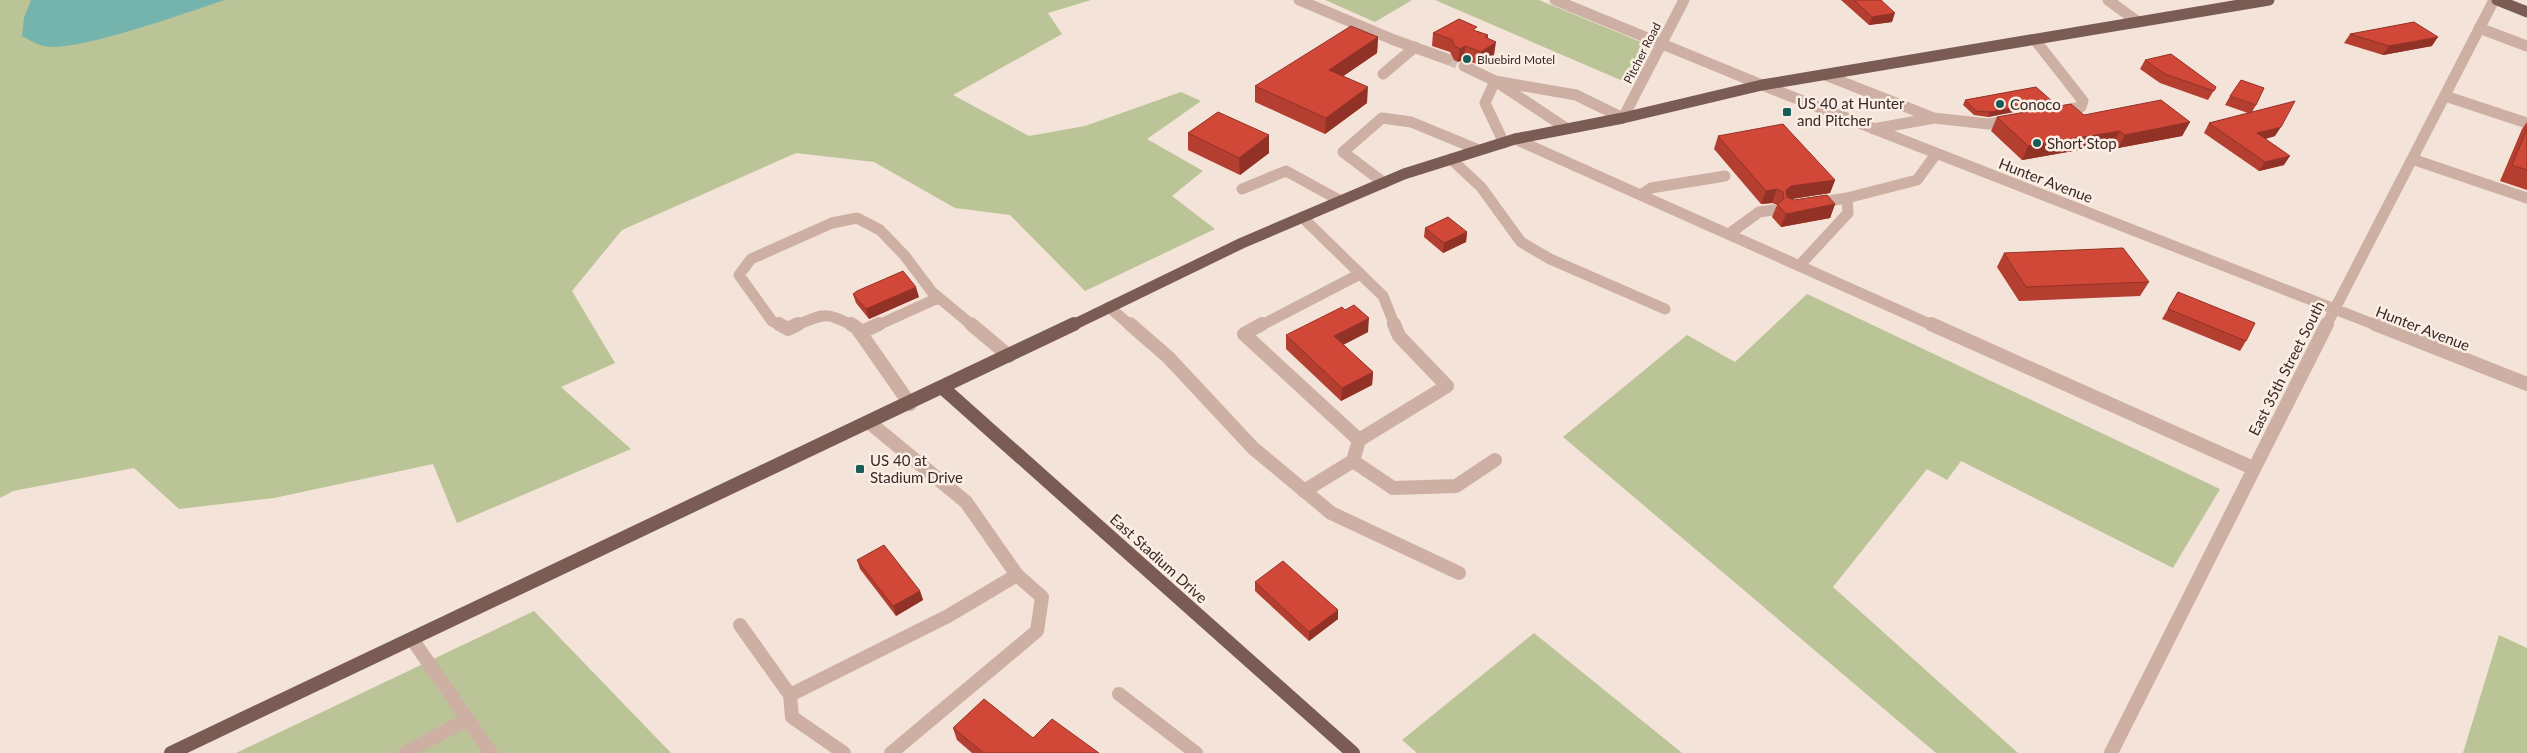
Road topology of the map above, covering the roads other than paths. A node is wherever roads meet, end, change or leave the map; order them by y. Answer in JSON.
{"nodes":[{"id":1,"x":1299,"y":0,"type":"edge"},
{"id":2,"x":1555,"y":0,"type":"edge"},
{"id":3,"x":1684,"y":0,"type":"edge"},
{"id":4,"x":2108,"y":0,"type":"edge"},
{"id":5,"x":2269,"y":0,"type":"edge"},
{"id":6,"x":2496,"y":0,"type":"edge"},
{"id":7,"x":2241,"y":2,"type":"edge"},
{"id":8,"x":2527,"y":12,"type":"edge"},
{"id":9,"x":2138,"y":22,"type":"junction"},
{"id":10,"x":2479,"y":28,"type":"junction"},
{"id":11,"x":2035,"y":40,"type":"junction"},
{"id":12,"x":1661,"y":43,"type":"junction"},
{"id":13,"x":2527,"y":46,"type":"edge"},
{"id":14,"x":1415,"y":48,"type":"junction"},
{"id":15,"x":1447,"y":59,"type":"tunnel mouth"},
{"id":16,"x":1464,"y":66,"type":"tunnel mouth"},
{"id":17,"x":1383,"y":74,"type":"dead end"},
{"id":18,"x":1825,"y":75,"type":"junction"},
{"id":19,"x":1495,"y":81,"type":"junction"},
{"id":20,"x":1762,"y":85,"type":"junction"},
{"id":21,"x":2445,"y":96,"type":"junction"},
{"id":22,"x":2053,"y":112,"type":"edge"},
{"id":23,"x":2025,"y":117,"type":"edge"},
{"id":24,"x":1623,"y":118,"type":"junction"},
{"id":25,"x":1934,"y":118,"type":"junction"},
{"id":26,"x":2527,"y":124,"type":"edge"},
{"id":27,"x":1566,"y":128,"type":"junction"},
{"id":28,"x":1873,"y":129,"type":"junction"},
{"id":29,"x":1510,"y":141,"type":"junction"},
{"id":30,"x":1479,"y":150,"type":"junction"},
{"id":31,"x":1936,"y":154,"type":"junction"},
{"id":32,"x":1451,"y":159,"type":"junction"},
{"id":33,"x":2412,"y":159,"type":"junction"},
{"id":34,"x":1725,"y":176,"type":"dead end"},
{"id":35,"x":1384,"y":183,"type":"junction"},
{"id":36,"x":1242,"y":189,"type":"dead end"},
{"id":37,"x":1641,"y":195,"type":"junction"},
{"id":38,"x":1847,"y":198,"type":"junction"},
{"id":39,"x":2527,"y":198,"type":"edge"},
{"id":40,"x":1342,"y":201,"type":"junction"},
{"id":41,"x":1808,"y":204,"type":"edge"},
{"id":42,"x":1773,"y":210,"type":"dead end"},
{"id":43,"x":1302,"y":218,"type":"junction"},
{"id":44,"x":1729,"y":234,"type":"junction"},
{"id":45,"x":1799,"y":266,"type":"junction"},
{"id":46,"x":1360,"y":274,"type":"junction"},
{"id":47,"x":938,"y":298,"type":"junction"},
{"id":48,"x":1109,"y":307,"type":"junction"},
{"id":49,"x":1665,"y":308,"type":"dead end"},
{"id":50,"x":2335,"y":310,"type":"junction"},
{"id":51,"x":860,"y":332,"type":"junction"},
{"id":52,"x":1009,"y":356,"type":"junction"},
{"id":53,"x":2527,"y":384,"type":"edge"},
{"id":54,"x":943,"y":388,"type":"junction"},
{"id":55,"x":910,"y":404,"type":"junction"},
{"id":56,"x":870,"y":423,"type":"junction"},
{"id":57,"x":1359,"y":440,"type":"junction"},
{"id":58,"x":1495,"y":460,"type":"dead end"},
{"id":59,"x":1353,"y":461,"type":"junction"},
{"id":60,"x":2253,"y":468,"type":"junction"},
{"id":61,"x":1304,"y":491,"type":"junction"},
{"id":62,"x":1459,"y":573,"type":"dead end"},
{"id":63,"x":1017,"y":576,"type":"junction"},
{"id":64,"x":740,"y":626,"type":"dead end"},
{"id":65,"x":412,"y":639,"type":"junction"},
{"id":66,"x":1119,"y":694,"type":"dead end"},
{"id":67,"x":790,"y":695,"type":"junction"},
{"id":68,"x":468,"y":719,"type":"junction"},
{"id":69,"x":171,"y":753,"type":"edge"},
{"id":70,"x":405,"y":753,"type":"edge"},
{"id":71,"x":491,"y":753,"type":"edge"},
{"id":72,"x":844,"y":753,"type":"edge"},
{"id":73,"x":891,"y":753,"type":"edge"},
{"id":74,"x":1196,"y":753,"type":"edge"},
{"id":75,"x":1353,"y":753,"type":"edge"},
{"id":76,"x":2111,"y":753,"type":"edge"}],
"edges":[{"from":1,"to":14,"type":"street"},
{"from":2,"to":12,"type":"street","name":"Hunter Avenue"},
{"from":3,"to":12,"type":"street","name":"Pitcher Road"},
{"from":4,"to":9,"type":"street"},
{"from":5,"to":7,"type":"main road"},
{"from":6,"to":8,"type":"main road"},
{"from":6,"to":10,"type":"street","name":"East 35th Street South"},
{"from":7,"to":9,"type":"main road"},
{"from":9,"to":11,"type":"main road"},
{"from":10,"to":13,"type":"street"},
{"from":10,"to":21,"type":"street","name":"East 35th Street South"},
{"from":11,"to":18,"type":"main road"},
{"from":11,"to":22,"type":"street"},
{"from":12,"to":20,"type":"street","name":"Hunter Avenue"},
{"from":12,"to":24,"type":"street","name":"Pitcher Road"},
{"from":14,"to":15,"type":"street"},
{"from":14,"to":17,"type":"street"},
{"from":16,"to":19,"type":"street"},
{"from":18,"to":20,"type":"main road"},
{"from":18,"to":25,"type":"street"},
{"from":19,"to":24,"type":"street"},
{"from":19,"to":27,"type":"street"},
{"from":19,"to":29,"type":"street"},
{"from":20,"to":24,"type":"main road"},
{"from":20,"to":28,"type":"street","name":"Hunter Avenue"},
{"from":21,"to":26,"type":"street"},
{"from":21,"to":33,"type":"street","name":"East 35th Street South"},
{"from":23,"to":25,"type":"street"},
{"from":24,"to":27,"type":"main road"},
{"from":25,"to":28,"type":"street"},
{"from":27,"to":29,"type":"main road"},
{"from":28,"to":31,"type":"street","name":"Hunter Avenue"},
{"from":29,"to":30,"type":"main road"},
{"from":29,"to":37,"type":"street"},
{"from":30,"to":32,"type":"main road"},
{"from":30,"to":35,"type":"street"},
{"from":31,"to":38,"type":"street"},
{"from":31,"to":50,"type":"street","name":"Hunter Avenue"},
{"from":32,"to":35,"type":"main road"},
{"from":32,"to":49,"type":"street"},
{"from":33,"to":39,"type":"street"},
{"from":33,"to":50,"type":"street","name":"East 35th Street South"},
{"from":34,"to":37,"type":"street"},
{"from":35,"to":40,"type":"main road"},
{"from":36,"to":40,"type":"street"},
{"from":37,"to":44,"type":"street"},
{"from":38,"to":41,"type":"street"},
{"from":38,"to":45,"type":"street"},
{"from":40,"to":43,"type":"main road"},
{"from":42,"to":44,"type":"street"},
{"from":43,"to":46,"type":"street"},
{"from":43,"to":48,"type":"main road"},
{"from":44,"to":45,"type":"street"},
{"from":45,"to":60,"type":"street"},
{"from":46,"to":57,"type":"street"},
{"from":46,"to":57,"type":"street"},
{"from":47,"to":51,"type":"street"},
{"from":47,"to":51,"type":"street"},
{"from":47,"to":52,"type":"street"},
{"from":48,"to":52,"type":"main road"},
{"from":48,"to":61,"type":"street"},
{"from":50,"to":53,"type":"street","name":"Hunter Avenue"},
{"from":50,"to":60,"type":"street","name":"East 35th Street South"},
{"from":51,"to":55,"type":"street"},
{"from":52,"to":54,"type":"main road"},
{"from":54,"to":55,"type":"main road"},
{"from":54,"to":75,"type":"main road","name":"East Stadium Drive"},
{"from":55,"to":56,"type":"main road"},
{"from":56,"to":63,"type":"street"},
{"from":56,"to":65,"type":"main road"},
{"from":57,"to":59,"type":"street"},
{"from":58,"to":59,"type":"street"},
{"from":59,"to":61,"type":"street"},
{"from":60,"to":76,"type":"street","name":"East 35th Street South"},
{"from":61,"to":62,"type":"street"},
{"from":63,"to":67,"type":"street"},
{"from":63,"to":73,"type":"street"},
{"from":64,"to":67,"type":"street"},
{"from":65,"to":68,"type":"street"},
{"from":65,"to":69,"type":"main road"},
{"from":66,"to":74,"type":"street"},
{"from":67,"to":72,"type":"street"},
{"from":68,"to":70,"type":"street"},
{"from":68,"to":71,"type":"street"}]}
